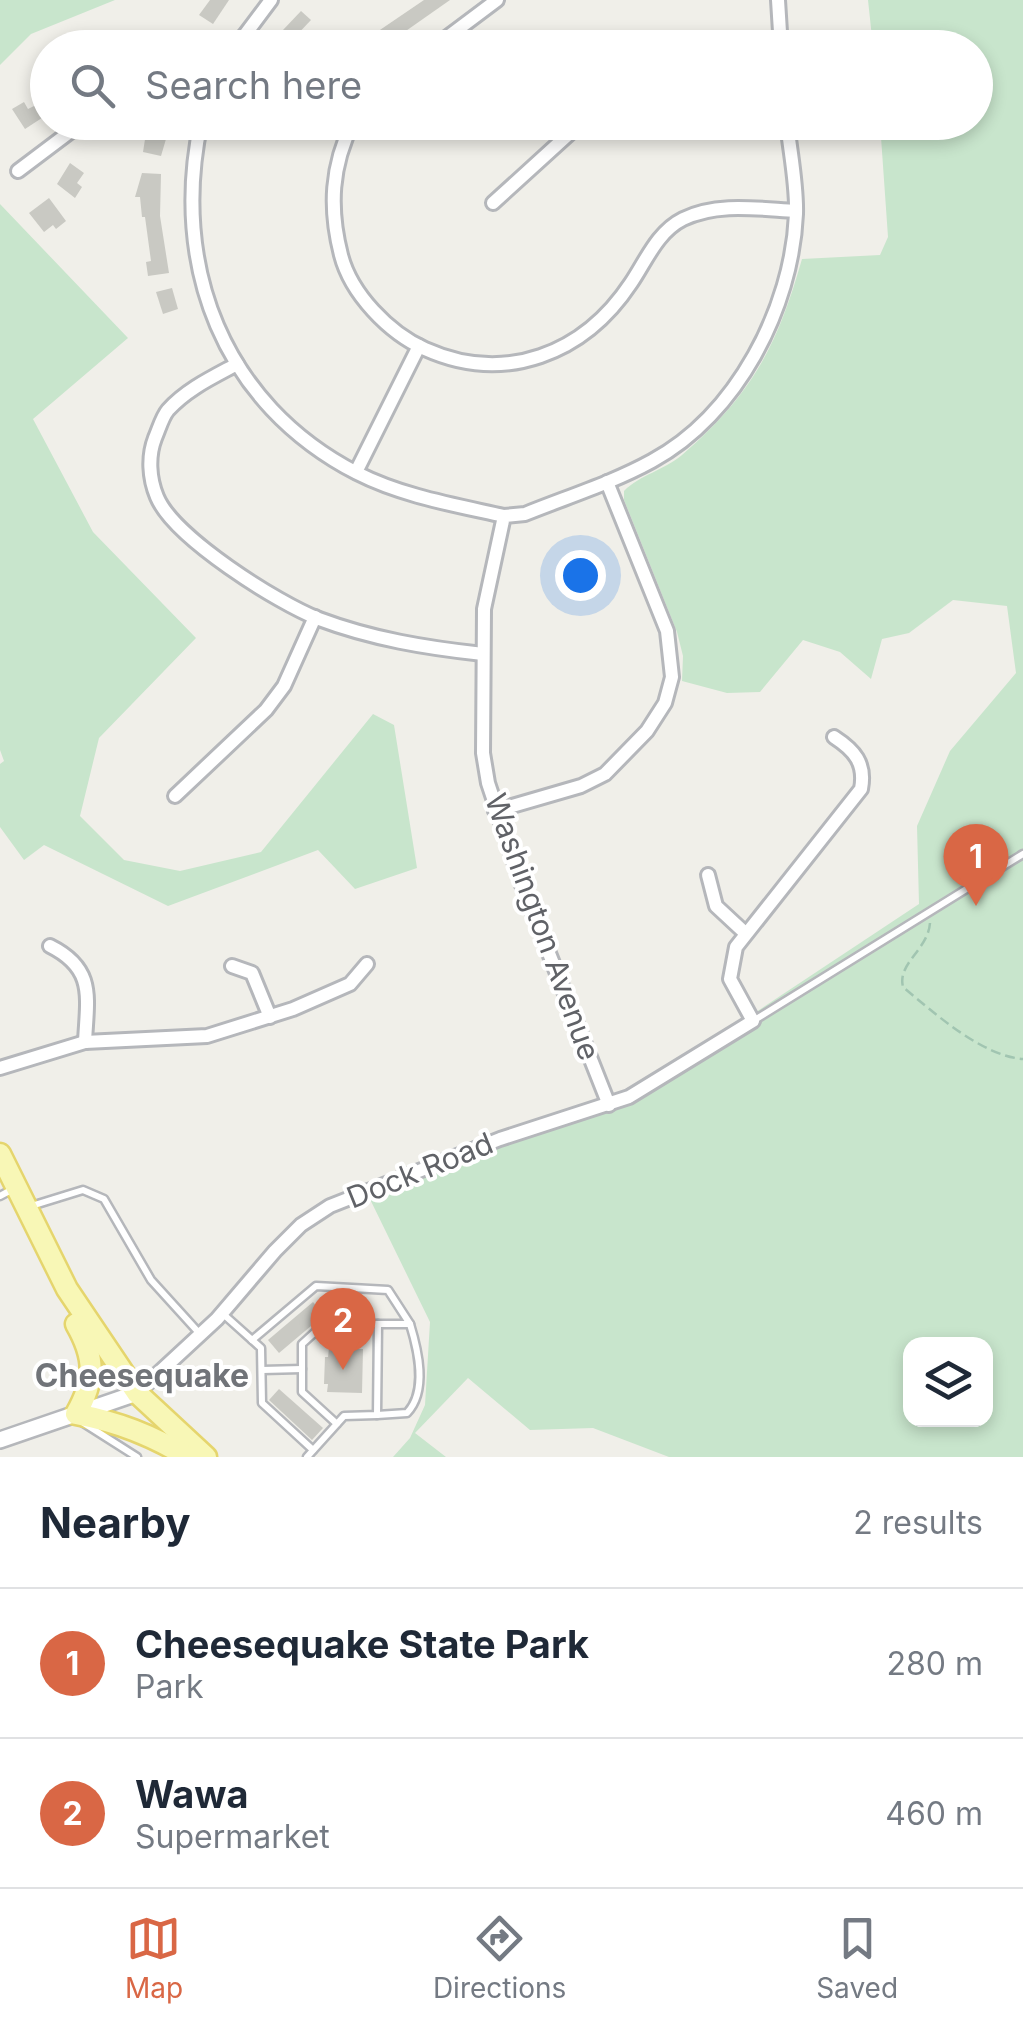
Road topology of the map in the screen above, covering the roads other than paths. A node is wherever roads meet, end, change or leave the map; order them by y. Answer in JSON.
{"nodes":[{"id":1,"x":272,"y":0,"type":"edge"},
{"id":2,"x":497,"y":0,"type":"edge"},
{"id":3,"x":778,"y":0,"type":"edge"},
{"id":4,"x":248,"y":30,"type":"edge"},
{"id":5,"x":456,"y":30,"type":"edge"},
{"id":6,"x":780,"y":30,"type":"edge"},
{"id":7,"x":60,"y":140,"type":"edge"},
{"id":8,"x":199,"y":140,"type":"edge"},
{"id":9,"x":344,"y":140,"type":"edge"},
{"id":10,"x":562,"y":140,"type":"edge"},
{"id":11,"x":790,"y":140,"type":"edge"},
{"id":12,"x":18,"y":172,"type":"dead end"},
{"id":13,"x":493,"y":202,"type":"dead end"},
{"id":14,"x":796,"y":211,"type":"junction"},
{"id":15,"x":419,"y":346,"type":"junction"},
{"id":16,"x":237,"y":364,"type":"junction"},
{"id":17,"x":356,"y":472,"type":"junction"},
{"id":18,"x":607,"y":482,"type":"junction"},
{"id":19,"x":504,"y":516,"type":"junction"},
{"id":20,"x":315,"y":617,"type":"junction"},
{"id":21,"x":483,"y":654,"type":"junction"},
{"id":22,"x":834,"y":737,"type":"dead end"},
{"id":23,"x":175,"y":796,"type":"dead end"},
{"id":24,"x":495,"y":811,"type":"junction"},
{"id":25,"x":1023,"y":854,"type":"edge"},
{"id":26,"x":708,"y":875,"type":"dead end"},
{"id":27,"x":744,"y":932,"type":"junction"},
{"id":28,"x":50,"y":946,"type":"dead end"},
{"id":29,"x":367,"y":964,"type":"dead end"},
{"id":30,"x":232,"y":966,"type":"dead end"},
{"id":31,"x":270,"y":1017,"type":"junction"},
{"id":32,"x":753,"y":1021,"type":"junction"},
{"id":33,"x":85,"y":1042,"type":"junction"},
{"id":34,"x":0,"y":1068,"type":"edge"},
{"id":35,"x":608,"y":1105,"type":"junction"},
{"id":36,"x":0,"y":1154,"type":"edge"},
{"id":37,"x":14,"y":1197,"type":"edge"},
{"id":38,"x":66,"y":1289,"type":"junction"},
{"id":39,"x":222,"y":1314,"type":"junction"},
{"id":40,"x":378,"y":1324,"type":"junction"},
{"id":41,"x":410,"y":1324,"type":"junction"},
{"id":42,"x":201,"y":1335,"type":"junction"},
{"id":43,"x":252,"y":1340,"type":"junction"},
{"id":44,"x":262,"y":1370,"type":"junction"},
{"id":45,"x":302,"y":1370,"type":"junction"},
{"id":46,"x":137,"y":1393,"type":"junction"},
{"id":47,"x":75,"y":1415,"type":"junction"},
{"id":48,"x":377,"y":1415,"type":"junction"},
{"id":49,"x":337,"y":1424,"type":"junction"},
{"id":50,"x":142,"y":1432,"type":"junction"},
{"id":51,"x":0,"y":1440,"type":"edge"},
{"id":52,"x":313,"y":1450,"type":"junction"},
{"id":53,"x":134,"y":1456,"type":"edge"},
{"id":54,"x":187,"y":1457,"type":"edge"},
{"id":55,"x":206,"y":1457,"type":"edge"},
{"id":56,"x":307,"y":1457,"type":"edge"}],
"edges":[{"from":1,"to":4,"type":"street"},
{"from":2,"to":5,"type":"street"},
{"from":3,"to":6,"type":"street"},
{"from":7,"to":12,"type":"street"},
{"from":8,"to":16,"type":"street"},
{"from":9,"to":15,"type":"street"},
{"from":10,"to":13,"type":"street"},
{"from":11,"to":14,"type":"street"},
{"from":14,"to":15,"type":"street"},
{"from":14,"to":18,"type":"street"},
{"from":15,"to":17,"type":"street"},
{"from":16,"to":17,"type":"street"},
{"from":16,"to":20,"type":"street"},
{"from":17,"to":19,"type":"street"},
{"from":18,"to":19,"type":"street"},
{"from":18,"to":24,"type":"street"},
{"from":19,"to":21,"type":"street","name":"Washington Avenue"},
{"from":20,"to":21,"type":"street"},
{"from":20,"to":23,"type":"street"},
{"from":21,"to":24,"type":"street","name":"Washington Avenue"},
{"from":22,"to":27,"type":"street"},
{"from":24,"to":35,"type":"street","name":"Washington Avenue"},
{"from":25,"to":32,"type":"lane"},
{"from":26,"to":27,"type":"street"},
{"from":27,"to":32,"type":"street"},
{"from":28,"to":33,"type":"street"},
{"from":29,"to":31,"type":"street"},
{"from":30,"to":31,"type":"street"},
{"from":31,"to":33,"type":"street"},
{"from":32,"to":35,"type":"street","name":"Dock Road"},
{"from":33,"to":34,"type":"street"},
{"from":35,"to":39,"type":"street","name":"Dock Road"},
{"from":36,"to":37,"type":"main road"},
{"from":37,"to":38,"type":"main road"},
{"from":37,"to":42,"type":"lane"},
{"from":38,"to":46,"type":"main road"},
{"from":38,"to":47,"type":"main road"},
{"from":39,"to":42,"type":"street","name":"Dock Road"},
{"from":39,"to":43,"type":"lane"},
{"from":40,"to":41,"type":"lane"},
{"from":40,"to":45,"type":"lane"},
{"from":40,"to":48,"type":"lane"},
{"from":41,"to":43,"type":"lane"},
{"from":41,"to":48,"type":"lane"},
{"from":42,"to":46,"type":"street","name":"Dock Road"},
{"from":43,"to":44,"type":"lane"},
{"from":44,"to":45,"type":"lane"},
{"from":44,"to":52,"type":"lane"},
{"from":45,"to":49,"type":"lane"},
{"from":46,"to":47,"type":"street"},
{"from":46,"to":55,"type":"main road"},
{"from":47,"to":50,"type":"main road"},
{"from":47,"to":51,"type":"street"},
{"from":47,"to":53,"type":"lane"},
{"from":48,"to":49,"type":"lane"},
{"from":49,"to":52,"type":"lane"},
{"from":50,"to":53,"type":"lane"},
{"from":50,"to":54,"type":"main road"},
{"from":52,"to":56,"type":"lane"}]}
